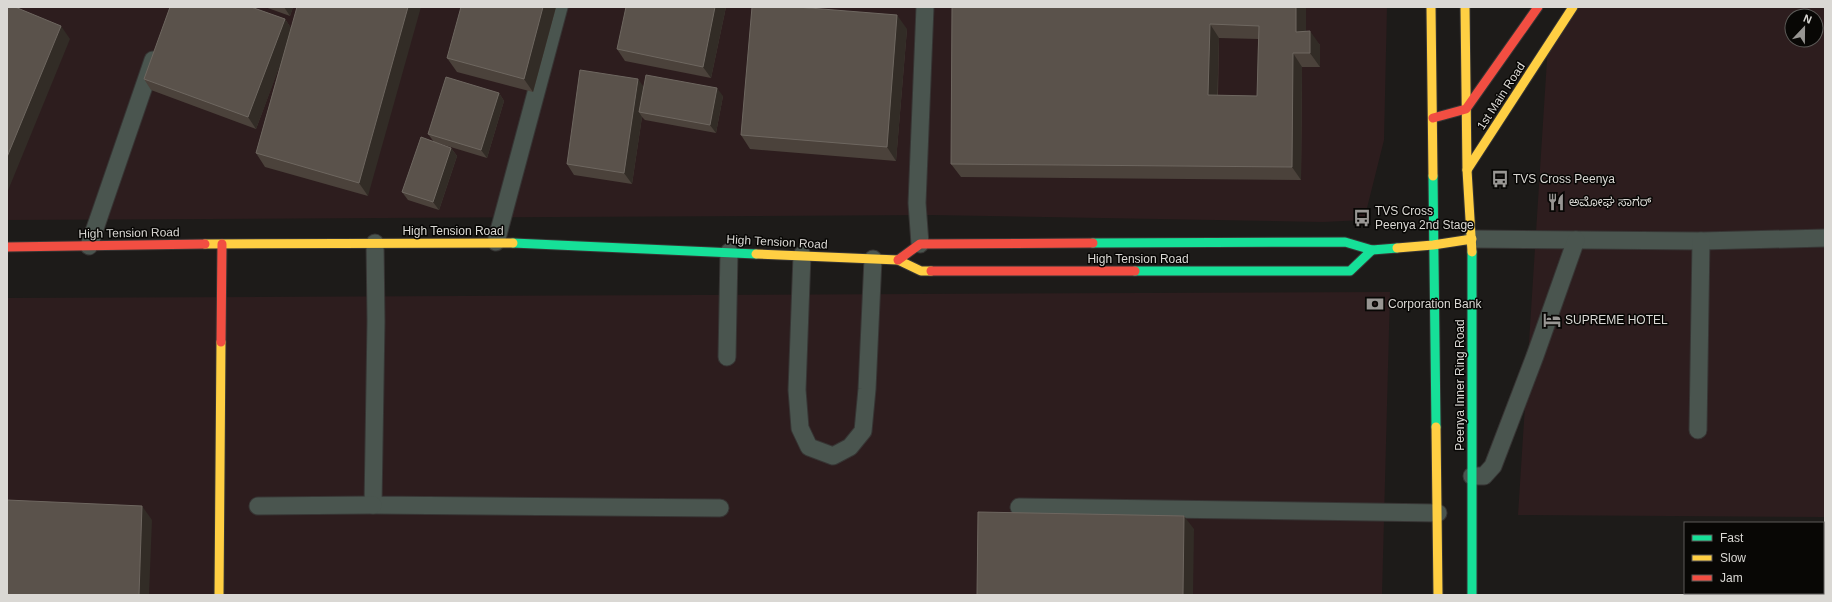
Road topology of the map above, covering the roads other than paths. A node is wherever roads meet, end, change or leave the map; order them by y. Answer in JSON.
{"nodes":[{"id":1,"x":558,"y":7,"type":"edge"},
{"id":2,"x":925,"y":7,"type":"edge"},
{"id":3,"x":1430,"y":7,"type":"edge"},
{"id":4,"x":1465,"y":7,"type":"edge"},
{"id":5,"x":1538,"y":7,"type":"edge"},
{"id":6,"x":1573,"y":7,"type":"edge"},
{"id":7,"x":158,"y":45,"type":"edge"},
{"id":8,"x":1466,"y":109,"type":"junction"},
{"id":9,"x":1433,"y":118,"type":"junction"},
{"id":10,"x":1464,"y":170,"type":"junction"},
{"id":11,"x":1825,"y":237,"type":"edge"},
{"id":12,"x":1472,"y":239,"type":"junction"},
{"id":13,"x":1576,"y":240,"type":"junction"},
{"id":14,"x":1701,"y":241,"type":"junction"},
{"id":15,"x":496,"y":242,"type":"junction"},
{"id":16,"x":375,"y":243,"type":"junction"},
{"id":17,"x":222,"y":244,"type":"junction"},
{"id":18,"x":920,"y":244,"type":"junction"},
{"id":19,"x":1433,"y":245,"type":"junction"},
{"id":20,"x":89,"y":246,"type":"junction"},
{"id":21,"x":7,"y":247,"type":"edge"},
{"id":22,"x":1372,"y":250,"type":"junction"},
{"id":23,"x":729,"y":252,"type":"junction"},
{"id":24,"x":802,"y":255,"type":"junction"},
{"id":25,"x":873,"y":258,"type":"junction"},
{"id":26,"x":898,"y":260,"type":"junction"},
{"id":27,"x":727,"y":357,"type":"dead end"},
{"id":28,"x":1698,"y":430,"type":"dead end"},
{"id":29,"x":1472,"y":476,"type":"junction"},
{"id":30,"x":373,"y":505,"type":"junction"},
{"id":31,"x":258,"y":506,"type":"dead end"},
{"id":32,"x":1019,"y":507,"type":"dead end"},
{"id":33,"x":720,"y":508,"type":"dead end"},
{"id":34,"x":1438,"y":513,"type":"junction"},
{"id":35,"x":219,"y":595,"type":"edge"},
{"id":36,"x":1438,"y":595,"type":"edge"},
{"id":37,"x":1472,"y":595,"type":"edge"}],
"edges":[{"from":1,"to":15,"type":"lane"},
{"from":2,"to":18,"type":"lane"},
{"from":3,"to":9,"type":"main road","name":"Peenya Inner Ring Road"},
{"from":4,"to":8,"type":"main road","name":"Peenya Inner Ring Road"},
{"from":5,"to":8,"type":"main road","name":"1st Main Road"},
{"from":6,"to":10,"type":"main road","name":"1st Main Road"},
{"from":7,"to":20,"type":"lane"},
{"from":8,"to":9,"type":"main road"},
{"from":8,"to":10,"type":"main road","name":"Peenya Inner Ring Road"},
{"from":9,"to":19,"type":"main road","name":"Peenya Inner Ring Road"},
{"from":10,"to":12,"type":"main road","name":"Peenya Inner Ring Road"},
{"from":11,"to":14,"type":"lane"},
{"from":12,"to":13,"type":"lane"},
{"from":12,"to":19,"type":"main road","name":"High Tension Road"},
{"from":12,"to":29,"type":"main road","name":"Peenya Inner Ring Road"},
{"from":13,"to":14,"type":"lane"},
{"from":13,"to":29,"type":"lane"},
{"from":14,"to":28,"type":"lane"},
{"from":15,"to":16,"type":"main road","name":"High Tension Road"},
{"from":15,"to":23,"type":"main road","name":"High Tension Road"},
{"from":16,"to":17,"type":"main road","name":"High Tension Road"},
{"from":16,"to":30,"type":"lane"},
{"from":17,"to":20,"type":"main road","name":"High Tension Road"},
{"from":17,"to":35,"type":"main road"},
{"from":18,"to":22,"type":"main road","name":"High Tension Road"},
{"from":18,"to":26,"type":"main road"},
{"from":19,"to":22,"type":"main road","name":"High Tension Road"},
{"from":19,"to":34,"type":"main road","name":"Peenya Inner Ring Road"},
{"from":20,"to":21,"type":"main road","name":"High Tension Road"},
{"from":22,"to":26,"type":"main road","name":"High Tension Road"},
{"from":23,"to":24,"type":"main road","name":"High Tension Road"},
{"from":23,"to":27,"type":"lane"},
{"from":24,"to":25,"type":"main road","name":"High Tension Road"},
{"from":24,"to":25,"type":"lane"},
{"from":25,"to":26,"type":"main road","name":"High Tension Road"},
{"from":29,"to":37,"type":"main road","name":"Peenya Inner Ring Road"},
{"from":30,"to":31,"type":"lane"},
{"from":30,"to":33,"type":"lane"},
{"from":32,"to":34,"type":"lane"},
{"from":34,"to":36,"type":"main road","name":"Peenya Inner Ring Road"}]}
